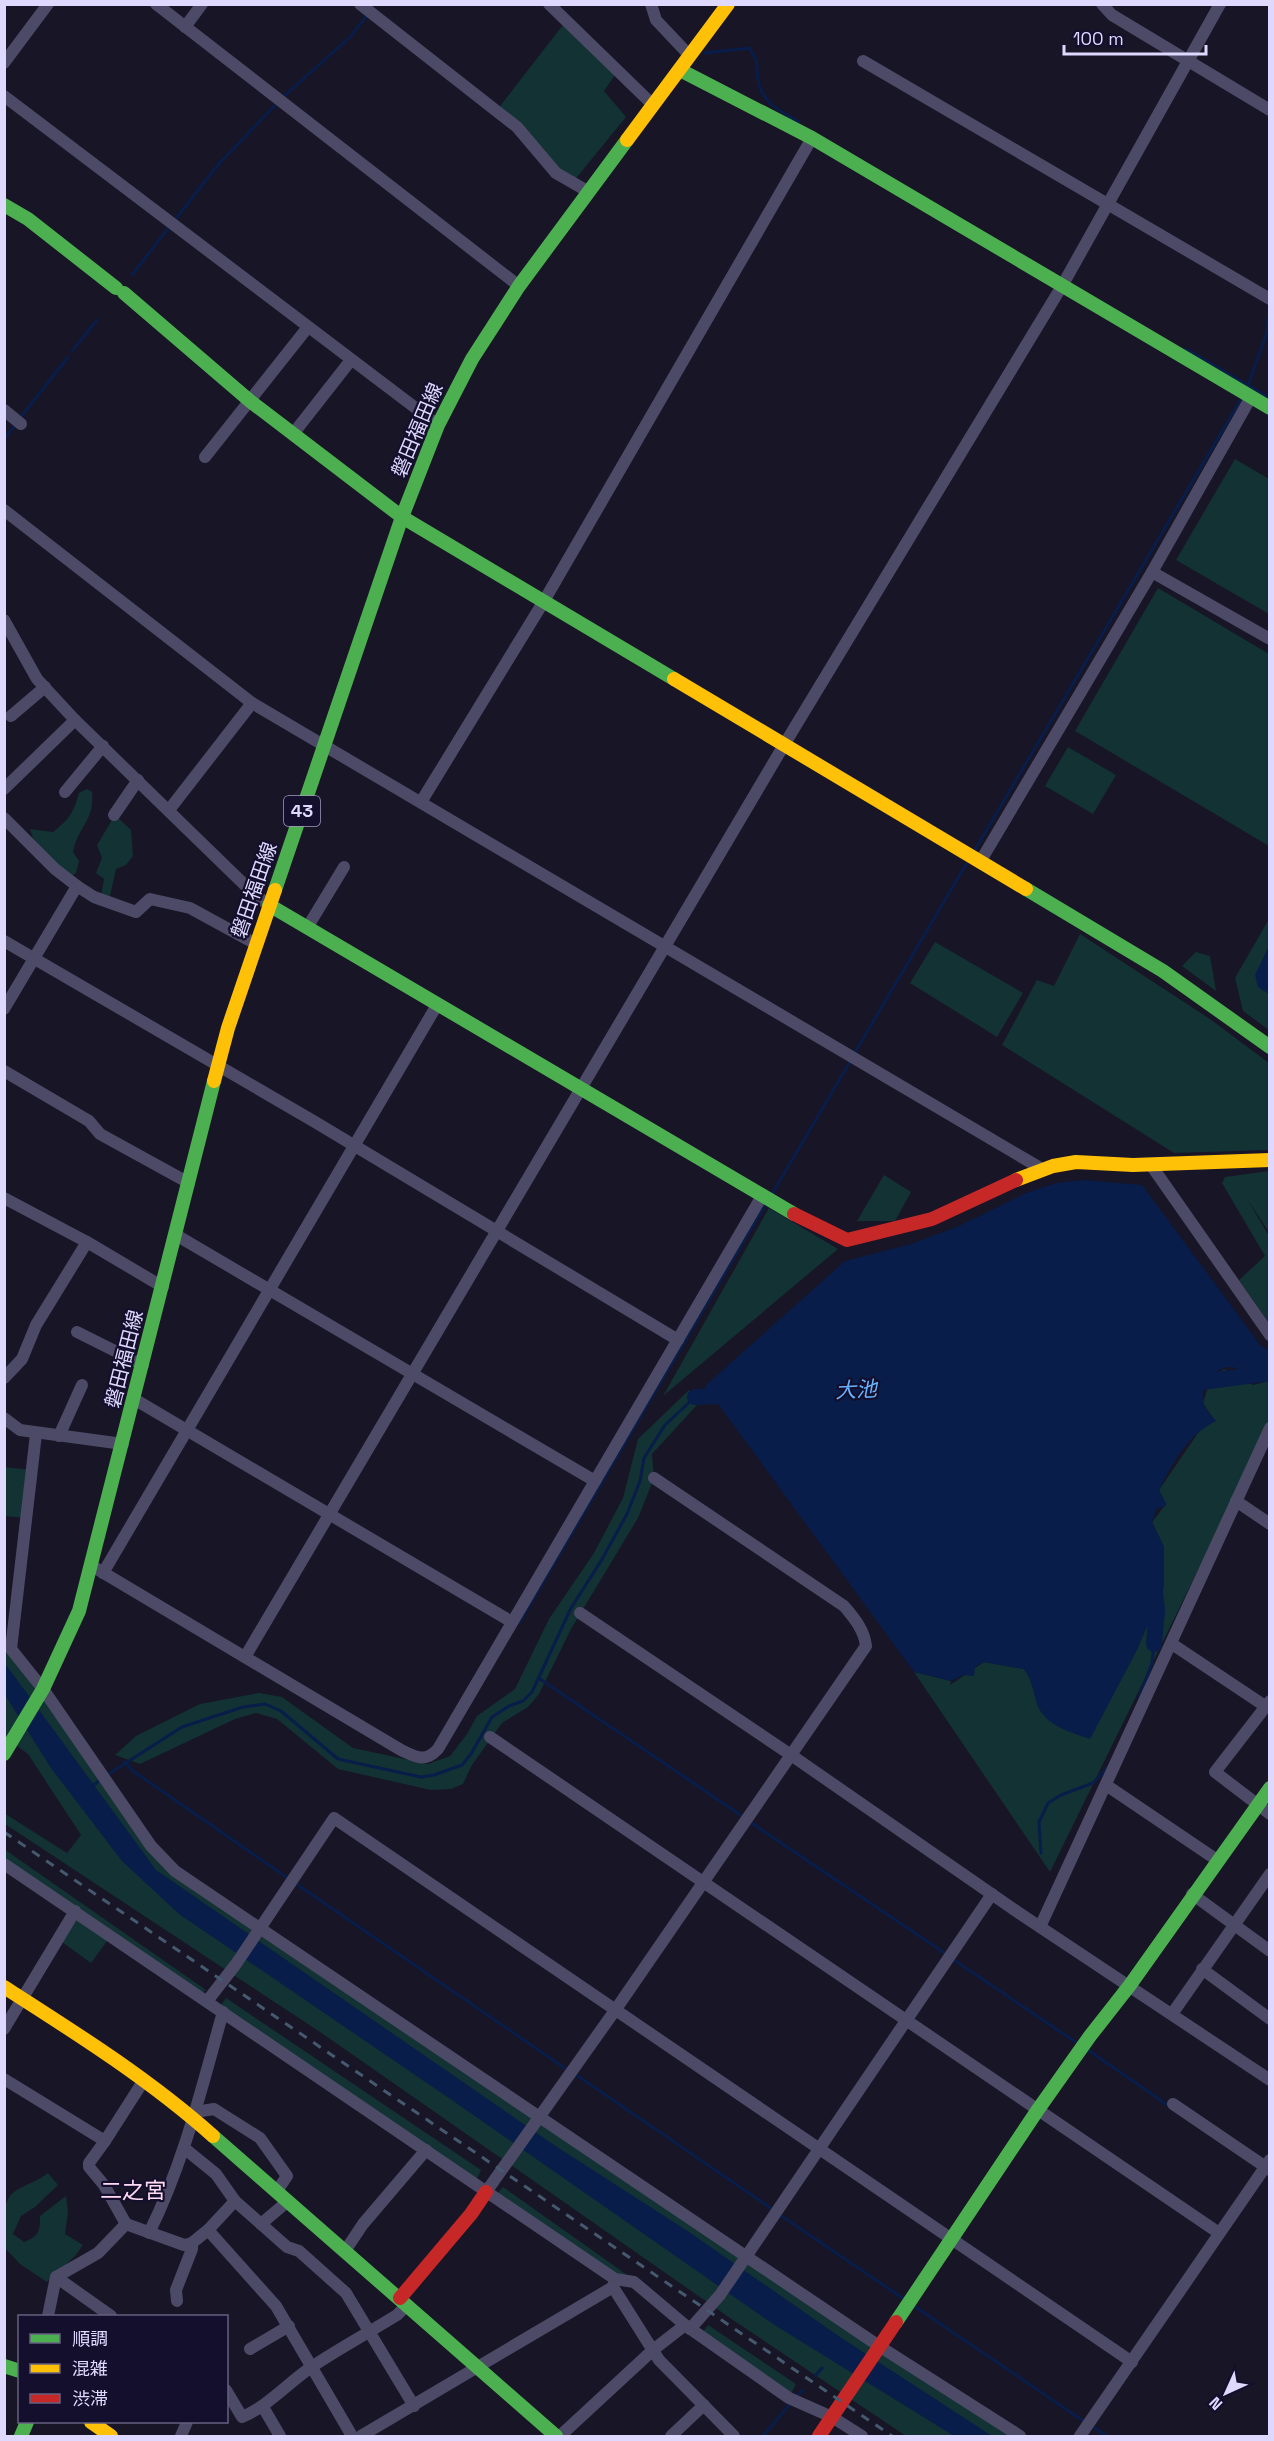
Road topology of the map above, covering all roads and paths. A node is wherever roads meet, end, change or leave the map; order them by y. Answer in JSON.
{"nodes":[{"id":1,"x":48,"y":4,"type":"edge"},
{"id":2,"x":156,"y":4,"type":"edge"},
{"id":3,"x":202,"y":4,"type":"edge"},
{"id":4,"x":549,"y":4,"type":"edge"},
{"id":5,"x":651,"y":4,"type":"edge"},
{"id":6,"x":728,"y":4,"type":"edge"},
{"id":7,"x":1102,"y":4,"type":"edge"},
{"id":8,"x":1220,"y":4,"type":"edge"},
{"id":9,"x":366,"y":9,"type":"edge"},
{"id":10,"x":185,"y":27,"type":"junction"},
{"id":11,"x":690,"y":56,"type":"junction"},
{"id":12,"x":863,"y":61,"type":"dead end"},
{"id":13,"x":1187,"y":61,"type":"junction"},
{"id":14,"x":4,"y":63,"type":"edge"},
{"id":15,"x":680,"y":70,"type":"junction"},
{"id":16,"x":4,"y":96,"type":"edge"},
{"id":17,"x":652,"y":104,"type":"junction"},
{"id":18,"x":1269,"y":110,"type":"edge"},
{"id":19,"x":812,"y":138,"type":"junction"},
{"id":20,"x":589,"y":192,"type":"junction"},
{"id":21,"x":1107,"y":204,"type":"junction"},
{"id":22,"x":4,"y":205,"type":"edge"},
{"id":23,"x":519,"y":286,"type":"junction"},
{"id":24,"x":1062,"y":286,"type":"junction"},
{"id":25,"x":1269,"y":299,"type":"edge"},
{"id":26,"x":308,"y":327,"type":"junction"},
{"id":27,"x":351,"y":360,"type":"junction"},
{"id":28,"x":1245,"y":393,"type":"junction"},
{"id":29,"x":250,"y":401,"type":"junction"},
{"id":30,"x":1269,"y":408,"type":"edge"},
{"id":31,"x":4,"y":410,"type":"edge"},
{"id":32,"x":18,"y":421,"type":"dead end"},
{"id":33,"x":438,"y":425,"type":"junction"},
{"id":34,"x":293,"y":434,"type":"junction"},
{"id":35,"x":205,"y":457,"type":"dead end"},
{"id":36,"x":4,"y":510,"type":"edge"},
{"id":37,"x":402,"y":517,"type":"junction"},
{"id":38,"x":1152,"y":572,"type":"junction"},
{"id":39,"x":544,"y":601,"type":"junction"},
{"id":40,"x":5,"y":622,"type":"edge"},
{"id":41,"x":1269,"y":639,"type":"edge"},
{"id":42,"x":45,"y":687,"type":"junction"},
{"id":43,"x":252,"y":703,"type":"junction"},
{"id":44,"x":11,"y":716,"type":"dead end"},
{"id":45,"x":75,"y":720,"type":"junction"},
{"id":46,"x":324,"y":745,"type":"junction"},
{"id":47,"x":784,"y":745,"type":"junction"},
{"id":48,"x":103,"y":746,"type":"junction"},
{"id":49,"x":138,"y":780,"type":"junction"},
{"id":50,"x":4,"y":789,"type":"edge"},
{"id":51,"x":65,"y":792,"type":"dead end"},
{"id":52,"x":421,"y":802,"type":"junction"},
{"id":53,"x":169,"y":810,"type":"junction"},
{"id":54,"x":114,"y":815,"type":"dead end"},
{"id":55,"x":4,"y":818,"type":"edge"},
{"id":56,"x":980,"y":862,"type":"junction"},
{"id":57,"x":344,"y":867,"type":"dead end"},
{"id":58,"x":77,"y":886,"type":"junction"},
{"id":59,"x":269,"y":906,"type":"junction"},
{"id":60,"x":307,"y":928,"type":"junction"},
{"id":61,"x":4,"y":941,"type":"edge"},
{"id":62,"x":256,"y":944,"type":"junction"},
{"id":63,"x":666,"y":946,"type":"junction"},
{"id":64,"x":34,"y":958,"type":"junction"},
{"id":65,"x":437,"y":1005,"type":"junction"},
{"id":66,"x":4,"y":1009,"type":"edge"},
{"id":67,"x":1269,"y":1047,"type":"edge"},
{"id":68,"x":218,"y":1067,"type":"junction"},
{"id":69,"x":4,"y":1071,"type":"edge"},
{"id":70,"x":580,"y":1089,"type":"junction"},
{"id":71,"x":356,"y":1146,"type":"junction"},
{"id":72,"x":1269,"y":1160,"type":"edge"},
{"id":73,"x":1151,"y":1165,"type":"junction"},
{"id":74,"x":1042,"y":1169,"type":"junction"},
{"id":75,"x":189,"y":1183,"type":"junction"},
{"id":76,"x":762,"y":1197,"type":"junction"},
{"id":77,"x":4,"y":1198,"type":"edge"},
{"id":78,"x":495,"y":1231,"type":"junction"},
{"id":79,"x":176,"y":1235,"type":"junction"},
{"id":80,"x":87,"y":1242,"type":"junction"},
{"id":81,"x":163,"y":1287,"type":"junction"},
{"id":82,"x":271,"y":1290,"type":"junction"},
{"id":83,"x":77,"y":1332,"type":"dead end"},
{"id":84,"x":1269,"y":1335,"type":"edge"},
{"id":85,"x":678,"y":1340,"type":"junction"},
{"id":86,"x":143,"y":1365,"type":"junction"},
{"id":87,"x":412,"y":1374,"type":"junction"},
{"id":88,"x":4,"y":1378,"type":"edge"},
{"id":89,"x":82,"y":1385,"type":"dead end"},
{"id":90,"x":134,"y":1399,"type":"junction"},
{"id":91,"x":4,"y":1418,"type":"edge"},
{"id":92,"x":1269,"y":1428,"type":"edge"},
{"id":93,"x":188,"y":1431,"type":"junction"},
{"id":94,"x":36,"y":1434,"type":"junction"},
{"id":95,"x":59,"y":1436,"type":"junction"},
{"id":96,"x":123,"y":1444,"type":"junction"},
{"id":97,"x":654,"y":1478,"type":"dead end"},
{"id":98,"x":595,"y":1481,"type":"junction"},
{"id":99,"x":1236,"y":1501,"type":"junction"},
{"id":100,"x":329,"y":1514,"type":"junction"},
{"id":101,"x":1269,"y":1524,"type":"edge"},
{"id":102,"x":98,"y":1570,"type":"junction"},
{"id":103,"x":580,"y":1613,"type":"dead end"},
{"id":104,"x":512,"y":1622,"type":"junction"},
{"id":105,"x":1172,"y":1644,"type":"junction"},
{"id":106,"x":245,"y":1657,"type":"junction"},
{"id":107,"x":42,"y":1690,"type":"junction"},
{"id":108,"x":1267,"y":1703,"type":"edge"},
{"id":109,"x":490,"y":1737,"type":"dead end"},
{"id":110,"x":4,"y":1754,"type":"edge"},
{"id":111,"x":791,"y":1755,"type":"junction"},
{"id":112,"x":1106,"y":1785,"type":"junction"},
{"id":113,"x":1269,"y":1788,"type":"edge"},
{"id":114,"x":1257,"y":1805,"type":"junction"},
{"id":115,"x":1269,"y":1814,"type":"edge"},
{"id":116,"x":1217,"y":1860,"type":"junction"},
{"id":117,"x":4,"y":1864,"type":"edge"},
{"id":118,"x":1268,"y":1879,"type":"edge"},
{"id":119,"x":704,"y":1881,"type":"junction"},
{"id":120,"x":992,"y":1893,"type":"junction"},
{"id":121,"x":1192,"y":1894,"type":"junction"},
{"id":122,"x":75,"y":1911,"type":"junction"},
{"id":123,"x":1233,"y":1924,"type":"junction"},
{"id":124,"x":1040,"y":1927,"type":"junction"},
{"id":125,"x":260,"y":1929,"type":"junction"},
{"id":126,"x":1269,"y":1950,"type":"edge"},
{"id":127,"x":1202,"y":1969,"type":"junction"},
{"id":128,"x":1130,"y":1985,"type":"junction"},
{"id":129,"x":4,"y":1987,"type":"edge"},
{"id":130,"x":23,"y":1998,"type":"junction"},
{"id":131,"x":208,"y":2000,"type":"junction"},
{"id":132,"x":616,"y":2009,"type":"junction"},
{"id":133,"x":223,"y":2012,"type":"junction"},
{"id":134,"x":1172,"y":2014,"type":"junction"},
{"id":135,"x":1269,"y":2019,"type":"edge"},
{"id":136,"x":907,"y":2020,"type":"junction"},
{"id":137,"x":4,"y":2029,"type":"edge"},
{"id":138,"x":4,"y":2079,"type":"edge"},
{"id":139,"x":144,"y":2080,"type":"junction"},
{"id":140,"x":1269,"y":2080,"type":"edge"},
{"id":141,"x":1173,"y":2104,"type":"dead end"},
{"id":142,"x":1037,"y":2111,"type":"junction"},
{"id":143,"x":194,"y":2115,"type":"junction"},
{"id":144,"x":537,"y":2118,"type":"junction"},
{"id":145,"x":105,"y":2141,"type":"junction"},
{"id":146,"x":184,"y":2148,"type":"junction"},
{"id":147,"x":819,"y":2148,"type":"junction"},
{"id":148,"x":426,"y":2150,"type":"junction"},
{"id":149,"x":1268,"y":2166,"type":"edge"},
{"id":150,"x":277,"y":2191,"type":"junction"},
{"id":151,"x":486,"y":2192,"type":"junction"},
{"id":152,"x":235,"y":2200,"type":"junction"},
{"id":153,"x":288,"y":2201,"type":"junction"},
{"id":154,"x":126,"y":2224,"type":"junction"},
{"id":155,"x":261,"y":2224,"type":"junction"},
{"id":156,"x":208,"y":2230,"type":"junction"},
{"id":157,"x":149,"y":2233,"type":"junction"},
{"id":158,"x":1219,"y":2233,"type":"junction"},
{"id":159,"x":951,"y":2238,"type":"junction"},
{"id":160,"x":192,"y":2243,"type":"junction"},
{"id":161,"x":345,"y":2251,"type":"junction"},
{"id":162,"x":745,"y":2259,"type":"junction"},
{"id":163,"x":56,"y":2277,"type":"junction"},
{"id":164,"x":614,"y":2283,"type":"junction"},
{"id":165,"x":177,"y":2301,"type":"dead end"},
{"id":166,"x":403,"y":2302,"type":"junction"},
{"id":167,"x":48,"y":2315,"type":"edge"},
{"id":168,"x":110,"y":2315,"type":"edge"},
{"id":169,"x":289,"y":2326,"type":"junction"},
{"id":170,"x":688,"y":2327,"type":"junction"},
{"id":171,"x":369,"y":2332,"type":"junction"},
{"id":172,"x":877,"y":2348,"type":"junction"},
{"id":173,"x":250,"y":2349,"type":"dead end"},
{"id":174,"x":653,"y":2350,"type":"junction"},
{"id":175,"x":1132,"y":2362,"type":"junction"},
{"id":176,"x":479,"y":2367,"type":"junction"},
{"id":177,"x":311,"y":2368,"type":"junction"},
{"id":178,"x":228,"y":2393,"type":"edge"},
{"id":179,"x":704,"y":2405,"type":"junction"},
{"id":180,"x":414,"y":2406,"type":"junction"},
{"id":181,"x":263,"y":2407,"type":"junction"},
{"id":182,"x":832,"y":2417,"type":"junction"},
{"id":183,"x":95,"y":2423,"type":"edge"},
{"id":184,"x":1083,"y":2432,"type":"edge"},
{"id":185,"x":111,"y":2436,"type":"edge"},
{"id":186,"x":280,"y":2436,"type":"edge"},
{"id":187,"x":352,"y":2436,"type":"edge"},
{"id":188,"x":361,"y":2436,"type":"edge"},
{"id":189,"x":558,"y":2436,"type":"edge"},
{"id":190,"x":670,"y":2436,"type":"edge"},
{"id":191,"x":734,"y":2436,"type":"edge"},
{"id":192,"x":819,"y":2436,"type":"edge"},
{"id":193,"x":862,"y":2436,"type":"edge"},
{"id":194,"x":1020,"y":2436,"type":"edge"}],
"edges":[{"from":1,"to":14,"type":"street"},
{"from":2,"to":10,"type":"street"},
{"from":3,"to":10,"type":"street"},
{"from":4,"to":17,"type":"street"},
{"from":5,"to":11,"type":"street"},
{"from":6,"to":11,"type":"street","name":"磐田福田線","number":"43"},
{"from":7,"to":13,"type":"street"},
{"from":8,"to":13,"type":"street"},
{"from":9,"to":20,"type":"street"},
{"from":10,"to":23,"type":"street"},
{"from":11,"to":15,"type":"street","name":"磐田福田線","number":"43"},
{"from":12,"to":21,"type":"street"},
{"from":13,"to":18,"type":"street"},
{"from":13,"to":21,"type":"street"},
{"from":15,"to":17,"type":"street","name":"磐田福田線","number":"43"},
{"from":15,"to":19,"type":"street"},
{"from":16,"to":26,"type":"street"},
{"from":17,"to":20,"type":"street","name":"磐田福田線","number":"43"},
{"from":19,"to":24,"type":"street"},
{"from":19,"to":39,"type":"street"},
{"from":20,"to":23,"type":"street","name":"磐田福田線","number":"43"},
{"from":21,"to":24,"type":"street"},
{"from":21,"to":25,"type":"street"},
{"from":22,"to":29,"type":"street"},
{"from":23,"to":33,"type":"street","name":"磐田福田線","number":"43"},
{"from":24,"to":28,"type":"street"},
{"from":24,"to":47,"type":"street"},
{"from":26,"to":27,"type":"street"},
{"from":26,"to":29,"type":"street"},
{"from":27,"to":33,"type":"street"},
{"from":27,"to":34,"type":"street"},
{"from":28,"to":30,"type":"street"},
{"from":28,"to":38,"type":"street"},
{"from":29,"to":34,"type":"street"},
{"from":29,"to":35,"type":"street"},
{"from":31,"to":32,"type":"street"},
{"from":33,"to":37,"type":"street","name":"磐田福田線","number":"43"},
{"from":34,"to":37,"type":"street"},
{"from":36,"to":43,"type":"street"},
{"from":37,"to":39,"type":"street"},
{"from":37,"to":46,"type":"street","name":"磐田福田線","number":"43"},
{"from":38,"to":41,"type":"street"},
{"from":38,"to":56,"type":"street"},
{"from":39,"to":47,"type":"street"},
{"from":39,"to":52,"type":"street"},
{"from":40,"to":42,"type":"street"},
{"from":42,"to":44,"type":"street"},
{"from":42,"to":45,"type":"street"},
{"from":43,"to":46,"type":"street"},
{"from":43,"to":53,"type":"street"},
{"from":45,"to":48,"type":"street"},
{"from":45,"to":50,"type":"street"},
{"from":46,"to":52,"type":"street"},
{"from":46,"to":59,"type":"street","name":"磐田福田線","number":"43"},
{"from":47,"to":56,"type":"street"},
{"from":47,"to":63,"type":"street"},
{"from":48,"to":49,"type":"street"},
{"from":48,"to":51,"type":"street"},
{"from":49,"to":53,"type":"street"},
{"from":49,"to":54,"type":"street"},
{"from":52,"to":63,"type":"street"},
{"from":53,"to":59,"type":"street"},
{"from":55,"to":58,"type":"street"},
{"from":56,"to":67,"type":"street"},
{"from":57,"to":60,"type":"street"},
{"from":58,"to":62,"type":"street"},
{"from":58,"to":64,"type":"street"},
{"from":59,"to":60,"type":"street"},
{"from":59,"to":62,"type":"street","name":"磐田福田線","number":"43"},
{"from":60,"to":65,"type":"street"},
{"from":61,"to":64,"type":"street"},
{"from":62,"to":68,"type":"street","name":"磐田福田線","number":"43"},
{"from":63,"to":70,"type":"street"},
{"from":63,"to":74,"type":"street"},
{"from":64,"to":66,"type":"street"},
{"from":64,"to":68,"type":"street"},
{"from":65,"to":70,"type":"street"},
{"from":65,"to":71,"type":"street"},
{"from":68,"to":71,"type":"street"},
{"from":68,"to":75,"type":"street","name":"磐田福田線","number":"43"},
{"from":69,"to":75,"type":"street"},
{"from":70,"to":76,"type":"street"},
{"from":70,"to":78,"type":"street"},
{"from":71,"to":78,"type":"street"},
{"from":71,"to":82,"type":"street"},
{"from":72,"to":73,"type":"street"},
{"from":73,"to":74,"type":"street"},
{"from":73,"to":84,"type":"street"},
{"from":74,"to":76,"type":"street"},
{"from":75,"to":79,"type":"street","name":"磐田福田線","number":"43"},
{"from":76,"to":85,"type":"street"},
{"from":77,"to":80,"type":"street"},
{"from":78,"to":85,"type":"street"},
{"from":78,"to":87,"type":"street"},
{"from":79,"to":81,"type":"street","name":"磐田福田線","number":"43"},
{"from":79,"to":82,"type":"street"},
{"from":80,"to":81,"type":"street"},
{"from":80,"to":88,"type":"street"},
{"from":81,"to":86,"type":"street","name":"磐田福田線","number":"43"},
{"from":82,"to":87,"type":"street"},
{"from":82,"to":93,"type":"street"},
{"from":83,"to":86,"type":"street"},
{"from":85,"to":98,"type":"street"},
{"from":86,"to":90,"type":"street","name":"磐田福田線","number":"43"},
{"from":87,"to":98,"type":"street"},
{"from":87,"to":100,"type":"street"},
{"from":89,"to":95,"type":"street"},
{"from":90,"to":93,"type":"street"},
{"from":90,"to":96,"type":"street","name":"磐田福田線","number":"43"},
{"from":91,"to":94,"type":"street"},
{"from":92,"to":99,"type":"street"},
{"from":93,"to":100,"type":"street"},
{"from":93,"to":102,"type":"street"},
{"from":94,"to":95,"type":"street"},
{"from":94,"to":107,"type":"street"},
{"from":95,"to":96,"type":"street"},
{"from":96,"to":102,"type":"street","name":"磐田福田線","number":"43"},
{"from":97,"to":111,"type":"street"},
{"from":98,"to":104,"type":"street"},
{"from":99,"to":101,"type":"street"},
{"from":99,"to":105,"type":"street"},
{"from":100,"to":104,"type":"street"},
{"from":100,"to":106,"type":"street"},
{"from":102,"to":106,"type":"street"},
{"from":102,"to":107,"type":"street","name":"磐田福田線","number":"43"},
{"from":103,"to":111,"type":"street"},
{"from":104,"to":106,"type":"street"},
{"from":105,"to":108,"type":"street"},
{"from":105,"to":112,"type":"street"},
{"from":107,"to":110,"type":"street","name":"磐田福田線","number":"43"},
{"from":107,"to":125,"type":"street"},
{"from":108,"to":114,"type":"street"},
{"from":109,"to":119,"type":"street"},
{"from":111,"to":119,"type":"street"},
{"from":111,"to":120,"type":"street"},
{"from":112,"to":116,"type":"street"},
{"from":112,"to":124,"type":"street"},
{"from":113,"to":114,"type":"street"},
{"from":114,"to":115,"type":"street"},
{"from":114,"to":116,"type":"street"},
{"from":116,"to":121,"type":"street"},
{"from":117,"to":122,"type":"street"},
{"from":118,"to":123,"type":"street"},
{"from":119,"to":132,"type":"street"},
{"from":119,"to":136,"type":"street"},
{"from":120,"to":124,"type":"street"},
{"from":120,"to":136,"type":"street"},
{"from":121,"to":123,"type":"street"},
{"from":121,"to":128,"type":"street"},
{"from":122,"to":130,"type":"street"},
{"from":122,"to":131,"type":"street"},
{"from":123,"to":126,"type":"street"},
{"from":123,"to":127,"type":"street"},
{"from":124,"to":128,"type":"street"},
{"from":125,"to":131,"type":"street"},
{"from":125,"to":132,"type":"street"},
{"from":125,"to":144,"type":"street"},
{"from":127,"to":134,"type":"street"},
{"from":127,"to":135,"type":"street"},
{"from":128,"to":134,"type":"street"},
{"from":128,"to":142,"type":"street"},
{"from":129,"to":130,"type":"street"},
{"from":130,"to":137,"type":"street"},
{"from":130,"to":139,"type":"street"},
{"from":131,"to":133,"type":"street"},
{"from":132,"to":144,"type":"street"},
{"from":132,"to":147,"type":"street"},
{"from":133,"to":143,"type":"street"},
{"from":133,"to":148,"type":"street"},
{"from":134,"to":140,"type":"street"},
{"from":136,"to":142,"type":"street"},
{"from":136,"to":147,"type":"street"},
{"from":138,"to":145,"type":"street"},
{"from":139,"to":143,"type":"street"},
{"from":139,"to":145,"type":"street"},
{"from":141,"to":149,"type":"street"},
{"from":142,"to":158,"type":"street"},
{"from":142,"to":159,"type":"street"},
{"from":143,"to":146,"type":"street"},
{"from":143,"to":150,"type":"street"},
{"from":143,"to":150,"type":"street"},
{"from":144,"to":151,"type":"street"},
{"from":144,"to":162,"type":"street"},
{"from":145,"to":154,"type":"street"},
{"from":146,"to":152,"type":"street"},
{"from":146,"to":157,"type":"street"},
{"from":147,"to":159,"type":"street"},
{"from":147,"to":162,"type":"street"},
{"from":148,"to":151,"type":"street"},
{"from":148,"to":161,"type":"street"},
{"from":149,"to":158,"type":"street"},
{"from":150,"to":153,"type":"street"},
{"from":151,"to":164,"type":"street"},
{"from":151,"to":166,"type":"street"},
{"from":152,"to":155,"type":"street"},
{"from":152,"to":156,"type":"street"},
{"from":153,"to":155,"type":"street"},
{"from":153,"to":161,"type":"street"},
{"from":154,"to":157,"type":"street"},
{"from":154,"to":163,"type":"street"},
{"from":155,"to":171,"type":"street"},
{"from":156,"to":160,"type":"street"},
{"from":156,"to":169,"type":"street"},
{"from":157,"to":160,"type":"street"},
{"from":158,"to":175,"type":"street"},
{"from":159,"to":172,"type":"street"},
{"from":159,"to":175,"type":"street"},
{"from":160,"to":165,"type":"street"},
{"from":161,"to":166,"type":"street"},
{"from":162,"to":170,"type":"street"},
{"from":162,"to":172,"type":"street"},
{"from":163,"to":167,"type":"street"},
{"from":163,"to":168,"type":"street"},
{"from":164,"to":170,"type":"street"},
{"from":164,"to":174,"type":"street"},
{"from":164,"to":176,"type":"street"},
{"from":166,"to":171,"type":"street"},
{"from":166,"to":176,"type":"street"},
{"from":169,"to":173,"type":"street"},
{"from":169,"to":177,"type":"street"},
{"from":170,"to":174,"type":"street"},
{"from":170,"to":182,"type":"street"},
{"from":171,"to":177,"type":"street"},
{"from":171,"to":180,"type":"street"},
{"from":172,"to":182,"type":"street"},
{"from":172,"to":194,"type":"street"},
{"from":174,"to":179,"type":"street"},
{"from":174,"to":189,"type":"street"},
{"from":175,"to":184,"type":"street"},
{"from":176,"to":180,"type":"street"},
{"from":176,"to":189,"type":"street"},
{"from":177,"to":181,"type":"street"},
{"from":177,"to":187,"type":"street"},
{"from":178,"to":181,"type":"street"},
{"from":179,"to":190,"type":"street"},
{"from":179,"to":191,"type":"street"},
{"from":180,"to":188,"type":"street"},
{"from":181,"to":186,"type":"street"},
{"from":182,"to":192,"type":"street"},
{"from":182,"to":193,"type":"street"},
{"from":183,"to":185,"type":"street"}]}
